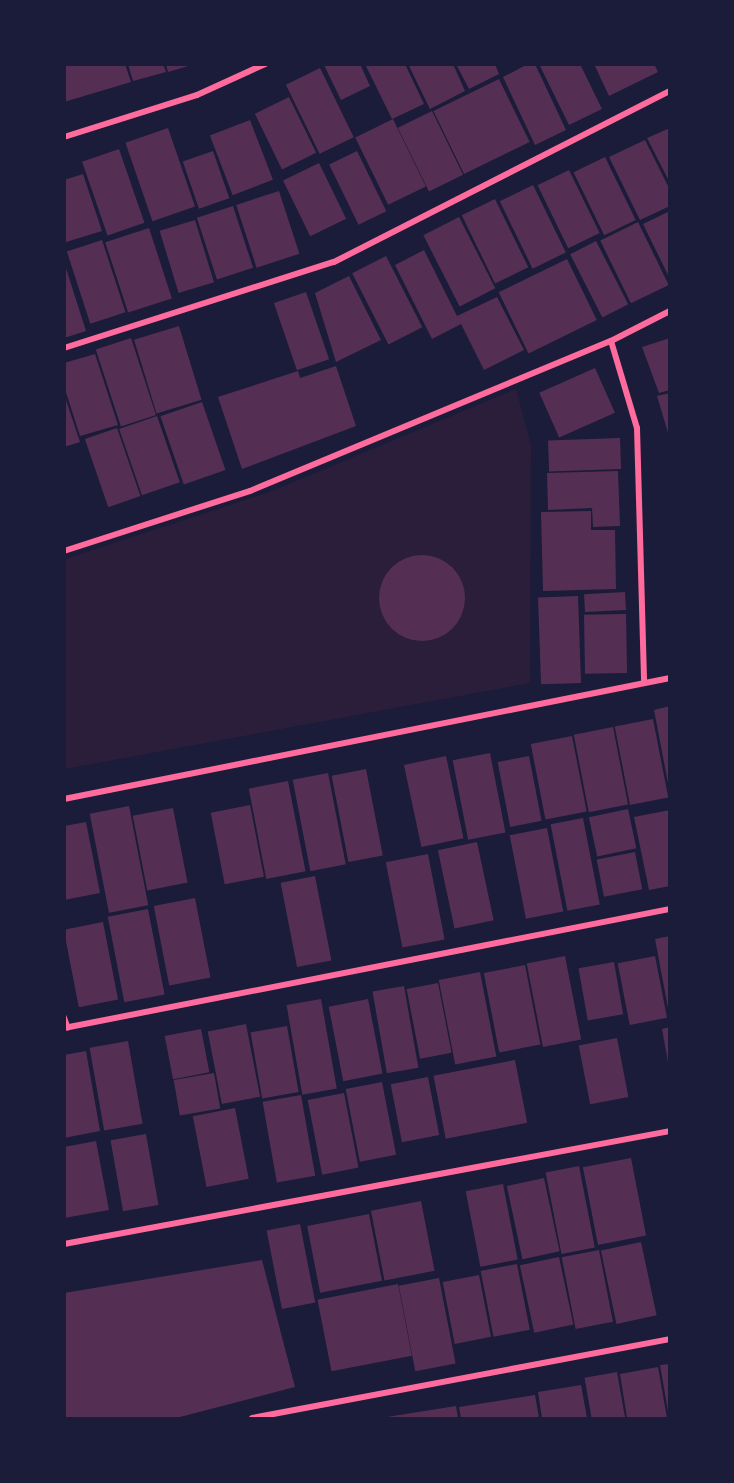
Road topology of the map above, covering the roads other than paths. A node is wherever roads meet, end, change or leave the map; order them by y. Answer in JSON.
{"nodes":[{"id":1,"x":265,"y":64,"type":"edge"},
{"id":2,"x":669,"y":91,"type":"edge"},
{"id":3,"x":64,"y":137,"type":"edge"},
{"id":4,"x":669,"y":311,"type":"edge"},
{"id":5,"x":610,"y":341,"type":"junction"},
{"id":6,"x":64,"y":348,"type":"edge"},
{"id":7,"x":64,"y":551,"type":"edge"},
{"id":8,"x":669,"y":678,"type":"edge"},
{"id":9,"x":644,"y":682,"type":"junction"},
{"id":10,"x":64,"y":799,"type":"edge"},
{"id":11,"x":669,"y":909,"type":"edge"},
{"id":12,"x":64,"y":1016,"type":"edge"},
{"id":13,"x":66,"y":1028,"type":"edge"},
{"id":14,"x":669,"y":1131,"type":"edge"},
{"id":15,"x":64,"y":1244,"type":"edge"},
{"id":16,"x":669,"y":1339,"type":"edge"},
{"id":17,"x":252,"y":1419,"type":"edge"}],
"edges":[{"from":1,"to":3,"type":"street"},
{"from":2,"to":6,"type":"street"},
{"from":4,"to":5,"type":"street"},
{"from":5,"to":7,"type":"street"},
{"from":5,"to":9,"type":"street"},
{"from":8,"to":9,"type":"street"},
{"from":9,"to":10,"type":"street"},
{"from":11,"to":13,"type":"street"},
{"from":12,"to":13,"type":"lane"},
{"from":14,"to":15,"type":"street"},
{"from":16,"to":17,"type":"street"}]}
